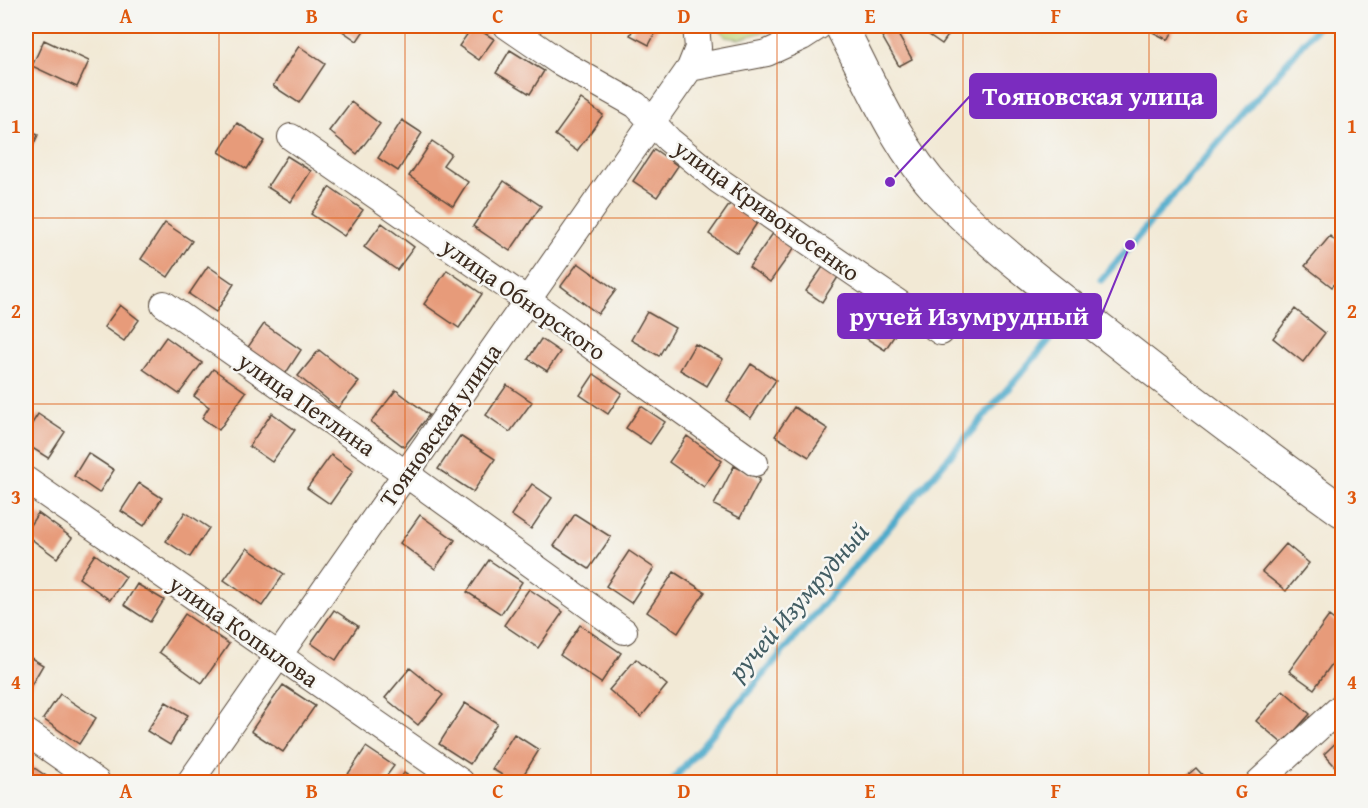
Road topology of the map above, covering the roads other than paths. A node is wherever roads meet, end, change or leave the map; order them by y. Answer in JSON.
{"nodes":[{"id":1,"x":507,"y":26,"type":"edge"},
{"id":2,"x":696,"y":26,"type":"edge"},
{"id":3,"x":819,"y":26,"type":"edge"},
{"id":4,"x":841,"y":26,"type":"edge"},
{"id":5,"x":690,"y":68,"type":"junction"},
{"id":6,"x":653,"y":121,"type":"junction"},
{"id":7,"x":291,"y":137,"type":"dead end"},
{"id":8,"x":527,"y":300,"type":"junction"},
{"id":9,"x":164,"y":304,"type":"dead end"},
{"id":10,"x":941,"y":332,"type":"dead end"},
{"id":11,"x":755,"y":463,"type":"dead end"},
{"id":12,"x":406,"y":474,"type":"junction"},
{"id":13,"x":26,"y":480,"type":"edge"},
{"id":14,"x":1342,"y":511,"type":"edge"},
{"id":15,"x":624,"y":631,"type":"dead end"},
{"id":16,"x":279,"y":656,"type":"junction"},
{"id":17,"x":1342,"y":706,"type":"edge"},
{"id":18,"x":26,"y":732,"type":"edge"},
{"id":19,"x":97,"y":783,"type":"edge"},
{"id":20,"x":190,"y":783,"type":"edge"},
{"id":21,"x":461,"y":783,"type":"edge"},
{"id":22,"x":1258,"y":783,"type":"edge"}],
"edges":[{"from":1,"to":6,"type":"street","name":"улица Кривоносенко"},
{"from":2,"to":5,"type":"street","name":"Тояновская улица"},
{"from":3,"to":5,"type":"street"},
{"from":4,"to":14,"type":"street"},
{"from":5,"to":6,"type":"street","name":"Тояновская улица"},
{"from":6,"to":8,"type":"street","name":"Тояновская улица"},
{"from":6,"to":10,"type":"street","name":"улица Кривоносенко"},
{"from":7,"to":8,"type":"street","name":"улица Обнорского"},
{"from":8,"to":11,"type":"street","name":"улица Обнорского"},
{"from":8,"to":12,"type":"street","name":"Тояновская улица"},
{"from":9,"to":12,"type":"street","name":"улица Петлина"},
{"from":12,"to":15,"type":"street","name":"улица Петлина"},
{"from":12,"to":16,"type":"street","name":"Тояновская улица"},
{"from":13,"to":16,"type":"street","name":"улица Копылова"},
{"from":16,"to":20,"type":"street","name":"Тояновская улица"},
{"from":16,"to":21,"type":"street","name":"улица Копылова"},
{"from":17,"to":22,"type":"street"},
{"from":18,"to":19,"type":"street"}]}
